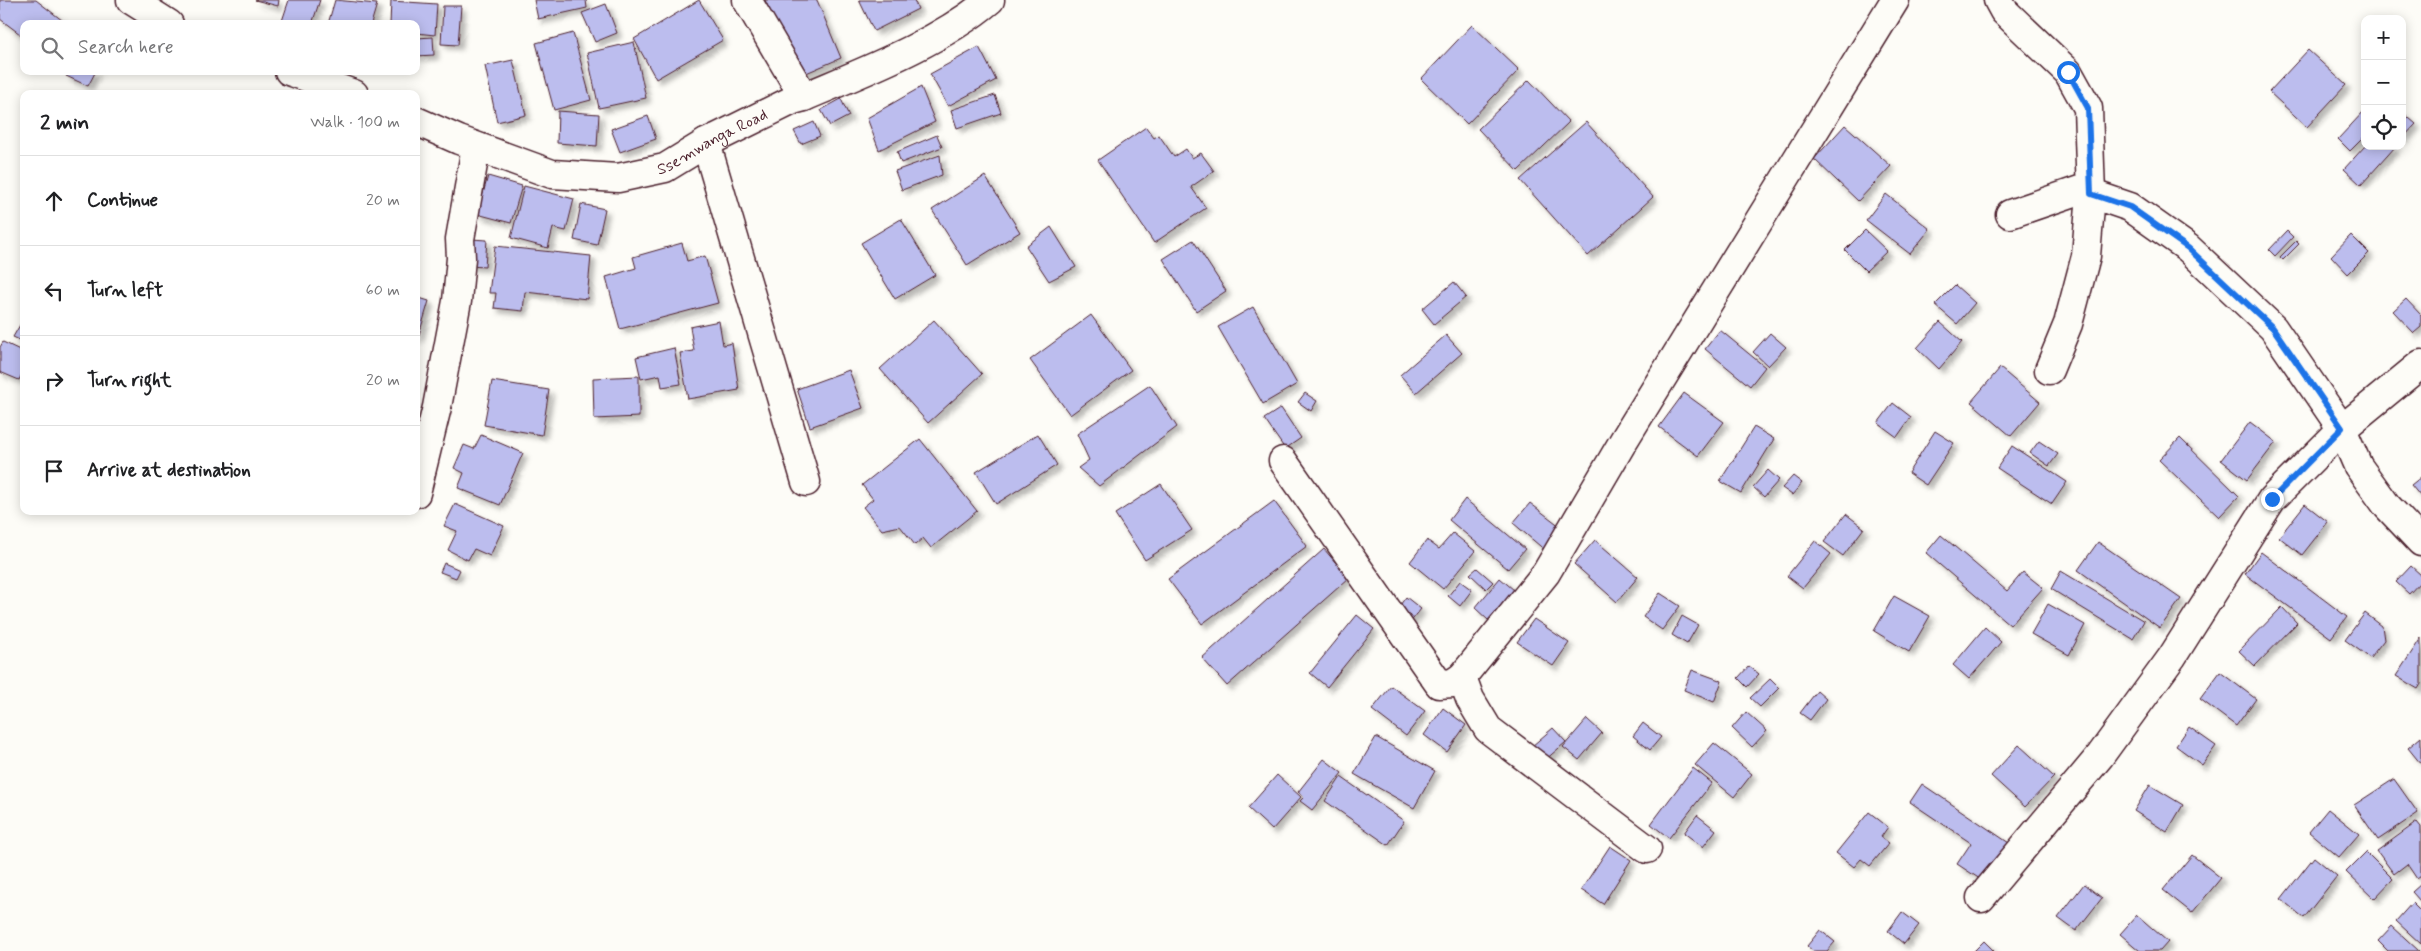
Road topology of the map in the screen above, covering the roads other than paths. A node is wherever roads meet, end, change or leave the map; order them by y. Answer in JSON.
{"nodes":[{"id":1,"x":132,"y":0,"type":"edge"},
{"id":2,"x":747,"y":0,"type":"edge"},
{"id":3,"x":990,"y":0,"type":"edge"},
{"id":4,"x":1895,"y":0,"type":"edge"},
{"id":5,"x":1998,"y":0,"type":"edge"},
{"id":6,"x":163,"y":20,"type":"edge"},
{"id":7,"x":300,"y":75,"type":"edge"},
{"id":8,"x":343,"y":90,"type":"edge"},
{"id":9,"x":804,"y":97,"type":"junction"},
{"id":10,"x":420,"y":123,"type":"edge"},
{"id":11,"x":706,"y":143,"type":"junction"},
{"id":12,"x":476,"y":147,"type":"junction"},
{"id":13,"x":2091,"y":194,"type":"junction"},
{"id":14,"x":2010,"y":214,"type":"dead end"},
{"id":15,"x":2421,"y":364,"type":"edge"},
{"id":16,"x":2049,"y":370,"type":"dead end"},
{"id":17,"x":2342,"y":428,"type":"junction"},
{"id":18,"x":1283,"y":461,"type":"dead end"},
{"id":19,"x":420,"y":477,"type":"edge"},
{"id":20,"x":806,"y":482,"type":"dead end"},
{"id":21,"x":2421,"y":542,"type":"edge"},
{"id":22,"x":1462,"y":677,"type":"junction"},
{"id":23,"x":1647,"y":849,"type":"dead end"},
{"id":24,"x":1981,"y":898,"type":"dead end"}],
"edges":[{"from":1,"to":6,"type":"street"},
{"from":2,"to":9,"type":"street"},
{"from":3,"to":9,"type":"street","name":"Ssemwanga Road"},
{"from":4,"to":22,"type":"street"},
{"from":5,"to":13,"type":"street"},
{"from":7,"to":8,"type":"street"},
{"from":9,"to":11,"type":"street","name":"Ssemwanga Road"},
{"from":10,"to":12,"type":"street","name":"Ssemwanga Road"},
{"from":11,"to":12,"type":"street","name":"Ssemwanga Road"},
{"from":11,"to":20,"type":"street"},
{"from":12,"to":19,"type":"street"},
{"from":13,"to":14,"type":"street"},
{"from":13,"to":16,"type":"street"},
{"from":13,"to":17,"type":"street"},
{"from":15,"to":17,"type":"street"},
{"from":17,"to":21,"type":"street"},
{"from":17,"to":24,"type":"street"},
{"from":18,"to":22,"type":"street"},
{"from":22,"to":23,"type":"street"}]}
